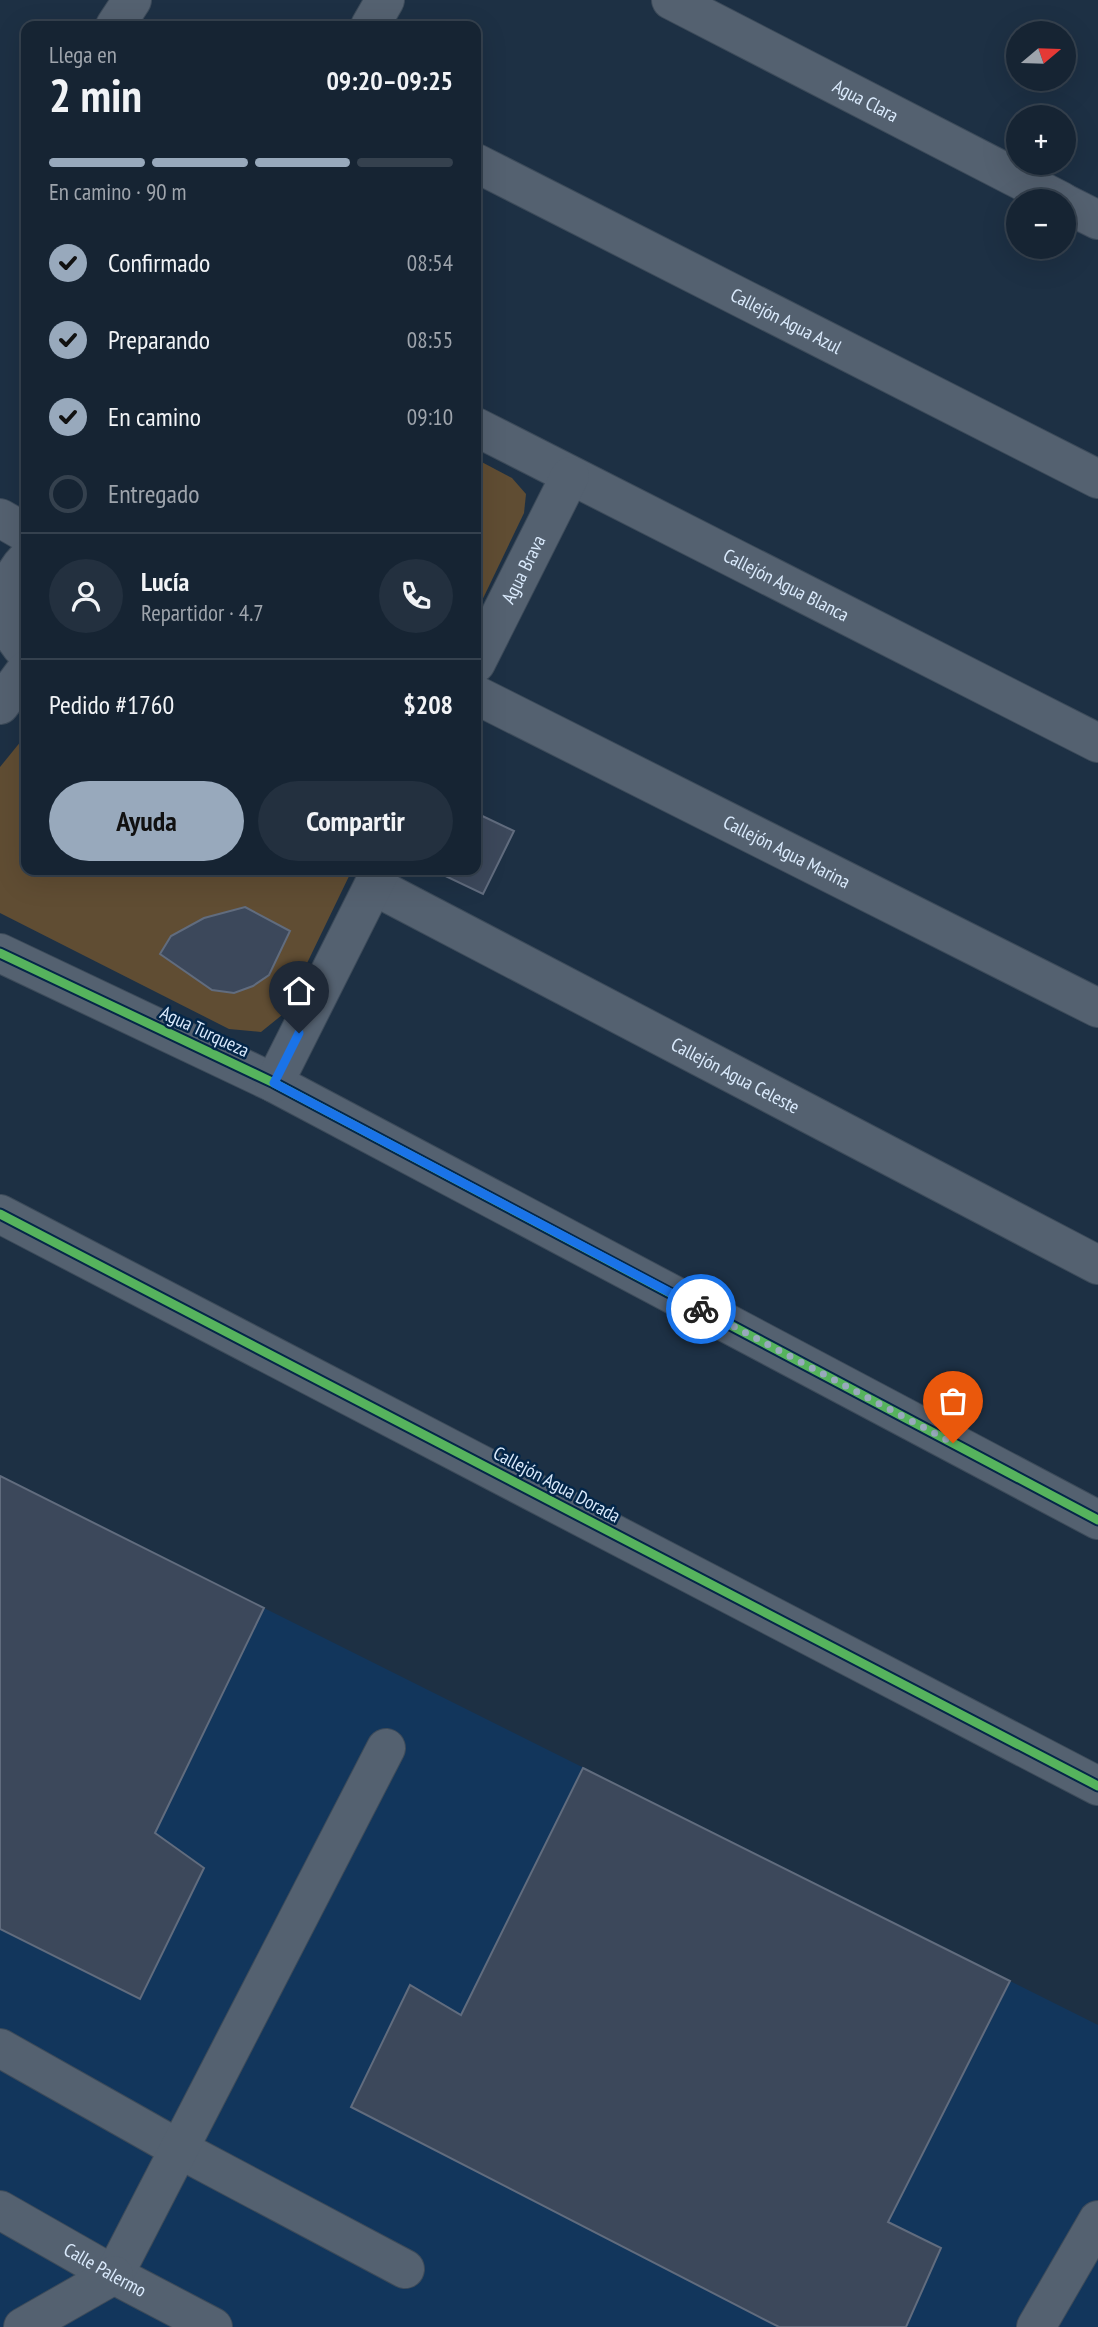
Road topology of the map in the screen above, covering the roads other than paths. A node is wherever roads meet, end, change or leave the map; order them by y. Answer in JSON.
{"nodes":[{"id":1,"x":132,"y":0,"type":"edge"},
{"id":2,"x":385,"y":0,"type":"edge"},
{"id":3,"x":671,"y":0,"type":"edge"},
{"id":4,"x":118,"y":21,"type":"edge"},
{"id":5,"x":373,"y":21,"type":"edge"},
{"id":6,"x":481,"y":166,"type":"edge"},
{"id":7,"x":1037,"y":189,"type":"edge"},
{"id":8,"x":1076,"y":209,"type":"edge"},
{"id":9,"x":1098,"y":220,"type":"edge"},
{"id":10,"x":481,"y":430,"type":"edge"},
{"id":11,"x":570,"y":476,"type":"junction"},
{"id":12,"x":1098,"y":479,"type":"edge"},
{"id":13,"x":0,"y":518,"type":"edge"},
{"id":14,"x":21,"y":530,"type":"edge"},
{"id":15,"x":21,"y":565,"type":"edge"},
{"id":16,"x":12,"y":634,"type":"edge"},
{"id":17,"x":481,"y":653,"type":"edge"},
{"id":18,"x":21,"y":677,"type":"edge"},
{"id":19,"x":481,"y":698,"type":"edge"},
{"id":20,"x":0,"y":705,"type":"edge"},
{"id":21,"x":1098,"y":743,"type":"edge"},
{"id":22,"x":377,"y":878,"type":"edge"},
{"id":23,"x":0,"y":953,"type":"edge"},
{"id":24,"x":1098,"y":1008,"type":"edge"},
{"id":25,"x":274,"y":1083,"type":"junction"},
{"id":26,"x":0,"y":1214,"type":"edge"},
{"id":27,"x":1098,"y":1265,"type":"edge"},
{"id":28,"x":1098,"y":1520,"type":"edge"},
{"id":29,"x":386,"y":1748,"type":"dead end"},
{"id":30,"x":1098,"y":1786,"type":"edge"},
{"id":31,"x":0,"y":2048,"type":"edge"},
{"id":32,"x":179,"y":2149,"type":"junction"},
{"id":33,"x":0,"y":2210,"type":"edge"},
{"id":34,"x":1098,"y":2220,"type":"edge"},
{"id":35,"x":405,"y":2269,"type":"dead end"},
{"id":36,"x":114,"y":2275,"type":"junction"},
{"id":37,"x":23,"y":2327,"type":"edge"},
{"id":38,"x":213,"y":2327,"type":"edge"},
{"id":39,"x":1035,"y":2327,"type":"edge"}],
"edges":[{"from":1,"to":4,"type":"street"},
{"from":2,"to":5,"type":"street"},
{"from":3,"to":7,"type":"street","name":"Agua Clara"},
{"from":6,"to":12,"type":"street","name":"Callejón Agua Azul"},
{"from":8,"to":9,"type":"street","name":"Agua Clara"},
{"from":10,"to":11,"type":"street","name":"Callejón Agua Blanca"},
{"from":11,"to":17,"type":"street","name":"Agua Brava"},
{"from":11,"to":21,"type":"street","name":"Callejón Agua Blanca"},
{"from":13,"to":14,"type":"street"},
{"from":15,"to":16,"type":"street"},
{"from":18,"to":20,"type":"street"},
{"from":19,"to":24,"type":"street","name":"Callejón Agua Marina"},
{"from":22,"to":25,"type":"street"},
{"from":22,"to":27,"type":"street","name":"Callejón Agua Celeste"},
{"from":23,"to":25,"type":"street","name":"Agua Turqueza"},
{"from":25,"to":28,"type":"street","name":"Agua Turqueza"},
{"from":26,"to":30,"type":"street","name":"Callejón Agua Dorada"},
{"from":29,"to":32,"type":"street"},
{"from":31,"to":32,"type":"street"},
{"from":32,"to":35,"type":"street"},
{"from":32,"to":36,"type":"street"},
{"from":33,"to":36,"type":"street","name":"Calle Palermo"},
{"from":34,"to":39,"type":"street"},
{"from":36,"to":37,"type":"street"},
{"from":36,"to":38,"type":"street","name":"Calle Palermo"}]}
